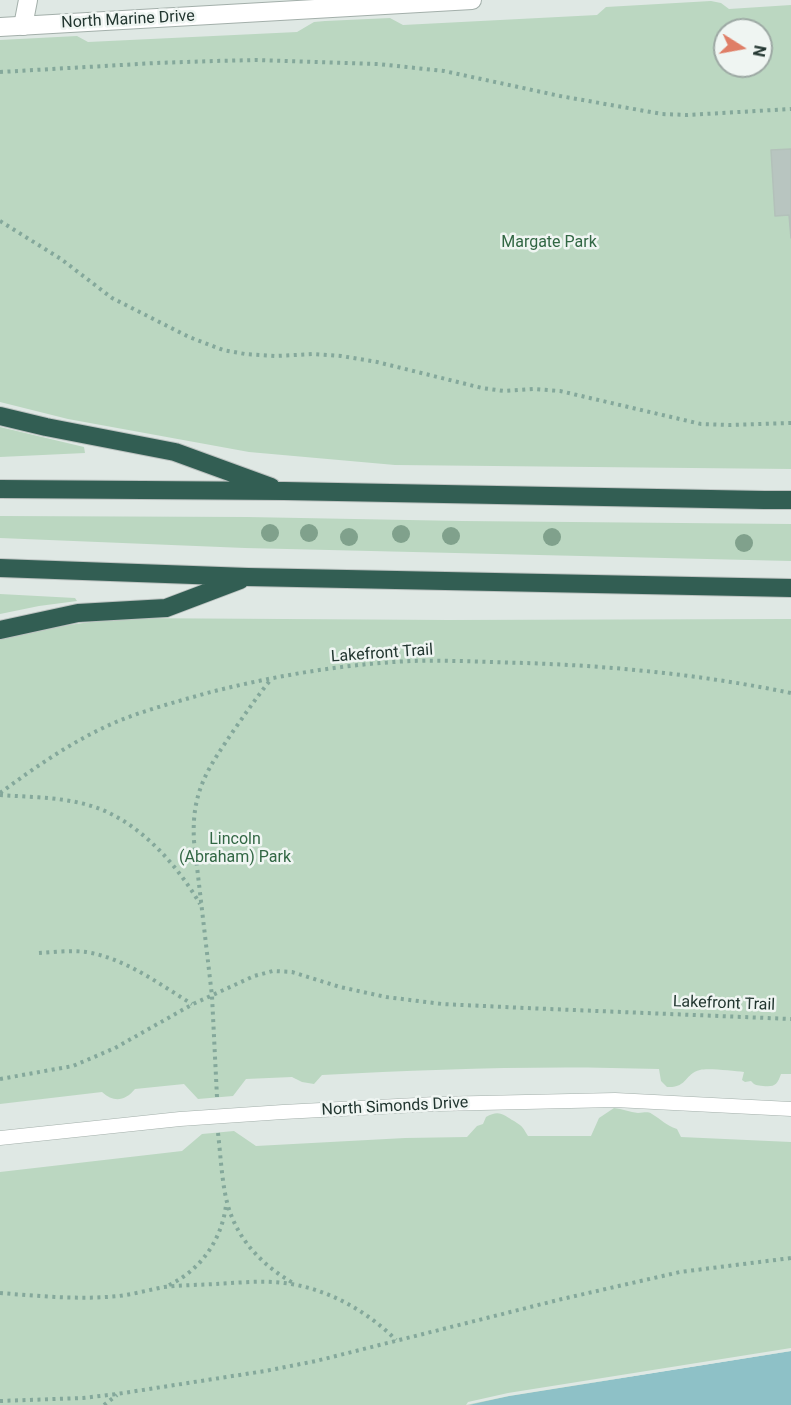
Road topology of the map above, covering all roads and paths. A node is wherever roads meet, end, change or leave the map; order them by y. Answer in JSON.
{"nodes":[{"id":1,"x":28,"y":0,"type":"edge"},
{"id":2,"x":472,"y":0,"type":"edge"},
{"id":3,"x":349,"y":4,"type":"edge"},
{"id":4,"x":23,"y":26,"type":"junction"},
{"id":5,"x":0,"y":27,"type":"edge"},
{"id":6,"x":0,"y":72,"type":"edge"},
{"id":7,"x":791,"y":109,"type":"edge"},
{"id":8,"x":0,"y":221,"type":"edge"},
{"id":9,"x":0,"y":416,"type":"edge"},
{"id":10,"x":791,"y":423,"type":"edge"},
{"id":11,"x":0,"y":489,"type":"edge"},
{"id":12,"x":284,"y":491,"type":"junction"},
{"id":13,"x":791,"y":500,"type":"edge"},
{"id":14,"x":0,"y":568,"type":"edge"},
{"id":15,"x":248,"y":577,"type":"junction"},
{"id":16,"x":791,"y":588,"type":"edge"},
{"id":17,"x":0,"y":630,"type":"edge"},
{"id":18,"x":272,"y":678,"type":"junction"},
{"id":19,"x":791,"y":693,"type":"edge"},
{"id":20,"x":0,"y":794,"type":"edge"},
{"id":21,"x":202,"y":906,"type":"junction"},
{"id":22,"x":39,"y":953,"type":"dead end"},
{"id":23,"x":212,"y":996,"type":"junction"},
{"id":24,"x":193,"y":1004,"type":"junction"},
{"id":25,"x":791,"y":1018,"type":"edge"},
{"id":26,"x":0,"y":1079,"type":"edge"},
{"id":27,"x":217,"y":1097,"type":"dead end"},
{"id":28,"x":791,"y":1109,"type":"edge"},
{"id":29,"x":218,"y":1133,"type":"dead end"},
{"id":30,"x":0,"y":1138,"type":"edge"},
{"id":31,"x":227,"y":1201,"type":"junction"},
{"id":32,"x":791,"y":1258,"type":"edge"},
{"id":33,"x":297,"y":1285,"type":"junction"},
{"id":34,"x":166,"y":1287,"type":"junction"},
{"id":35,"x":0,"y":1293,"type":"edge"},
{"id":36,"x":396,"y":1341,"type":"junction"},
{"id":37,"x":117,"y":1394,"type":"junction"},
{"id":38,"x":0,"y":1401,"type":"edge"},
{"id":39,"x":104,"y":1405,"type":"edge"}],
"edges":[{"from":1,"to":4,"type":"street"},
{"from":2,"to":3,"type":"street","name":"North Marine Drive"},
{"from":3,"to":4,"type":"street","name":"North Marine Drive"},
{"from":4,"to":5,"type":"street","name":"North Marine Drive"},
{"from":6,"to":7,"type":"path"},
{"from":8,"to":10,"type":"path"},
{"from":9,"to":12,"type":"highway"},
{"from":11,"to":12,"type":"highway"},
{"from":12,"to":13,"type":"highway"},
{"from":14,"to":15,"type":"highway"},
{"from":15,"to":16,"type":"highway"},
{"from":15,"to":17,"type":"highway"},
{"from":18,"to":19,"type":"path","name":"Lakefront Trail"},
{"from":18,"to":20,"type":"path","name":"Lakefront Trail"},
{"from":18,"to":21,"type":"path"},
{"from":20,"to":21,"type":"path"},
{"from":21,"to":23,"type":"path"},
{"from":22,"to":24,"type":"path"},
{"from":23,"to":24,"type":"path","name":"Lakefront Trail"},
{"from":23,"to":25,"type":"path","name":"Lakefront Trail"},
{"from":23,"to":27,"type":"path"},
{"from":24,"to":26,"type":"path","name":"Lakefront Trail"},
{"from":28,"to":30,"type":"lane","name":"North Simonds Drive"},
{"from":29,"to":31,"type":"path"},
{"from":31,"to":33,"type":"path"},
{"from":31,"to":34,"type":"path"},
{"from":32,"to":36,"type":"path"},
{"from":33,"to":34,"type":"path"},
{"from":33,"to":36,"type":"path"},
{"from":34,"to":35,"type":"path"},
{"from":36,"to":37,"type":"path"},
{"from":37,"to":38,"type":"path"},
{"from":37,"to":39,"type":"path"}]}
